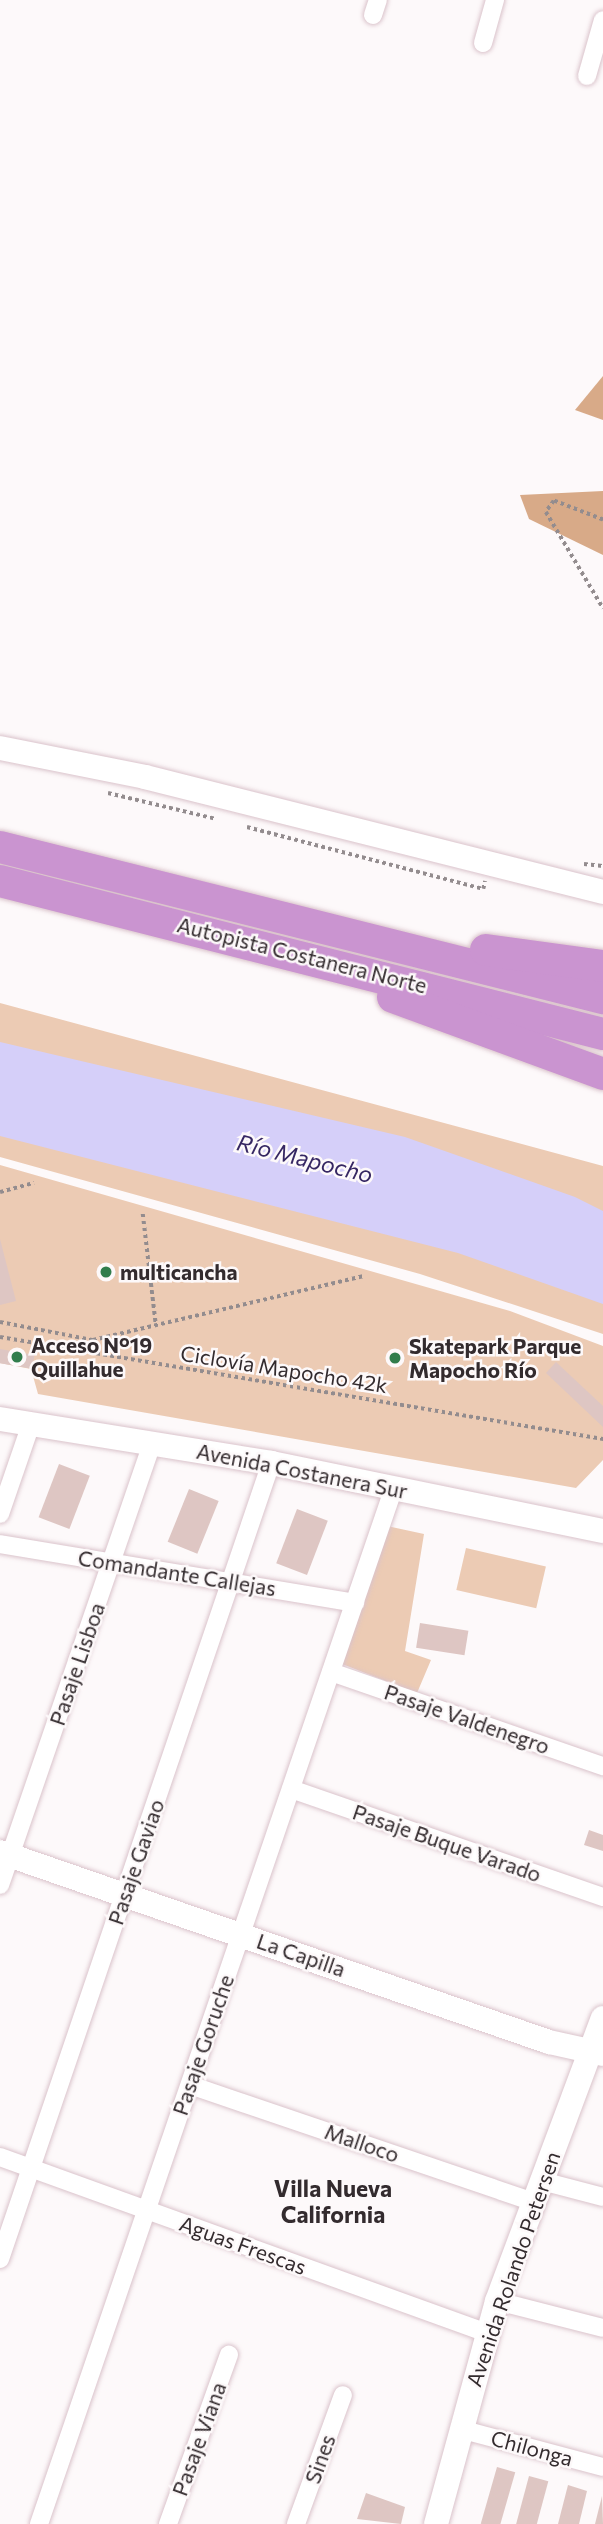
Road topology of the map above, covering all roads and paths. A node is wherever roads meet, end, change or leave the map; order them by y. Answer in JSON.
{"nodes":[{"id":1,"x":495,"y":0,"type":"edge"},
{"id":2,"x":603,"y":20,"type":"edge"},
{"id":3,"x":483,"y":43,"type":"dead end"},
{"id":4,"x":587,"y":76,"type":"dead end"},
{"id":5,"x":603,"y":520,"type":"edge"},
{"id":6,"x":603,"y":608,"type":"edge"},
{"id":7,"x":0,"y":748,"type":"edge"},
{"id":8,"x":0,"y":847,"type":"edge"},
{"id":9,"x":0,"y":881,"type":"edge"},
{"id":10,"x":599,"y":891,"type":"edge"},
{"id":11,"x":289,"y":918,"type":"junction"},
{"id":12,"x":259,"y":943,"type":"junction"},
{"id":13,"x":603,"y":966,"type":"edge"},
{"id":14,"x":603,"y":998,"type":"edge"},
{"id":15,"x":603,"y":1034,"type":"edge"},
{"id":16,"x":603,"y":1074,"type":"edge"},
{"id":17,"x":34,"y":1183,"type":"dead end"},
{"id":18,"x":0,"y":1192,"type":"edge"},
{"id":19,"x":143,"y":1214,"type":"dead end"},
{"id":20,"x":363,"y":1276,"type":"dead end"},
{"id":21,"x":0,"y":1322,"type":"edge"},
{"id":22,"x":156,"y":1325,"type":"junction"},
{"id":23,"x":0,"y":1337,"type":"edge"},
{"id":24,"x":0,"y":1419,"type":"edge"},
{"id":25,"x":31,"y":1424,"type":"junction"},
{"id":26,"x":603,"y":1439,"type":"edge"},
{"id":27,"x":152,"y":1443,"type":"junction"},
{"id":28,"x":271,"y":1463,"type":"junction"},
{"id":29,"x":394,"y":1488,"type":"junction"},
{"id":30,"x":0,"y":1514,"type":"edge"},
{"id":31,"x":603,"y":1531,"type":"edge"},
{"id":32,"x":0,"y":1544,"type":"edge"},
{"id":33,"x":112,"y":1562,"type":"junction"},
{"id":34,"x":232,"y":1582,"type":"junction"},
{"id":35,"x":355,"y":1603,"type":"junction"},
{"id":36,"x":331,"y":1672,"type":"junction"},
{"id":37,"x":603,"y":1766,"type":"edge"},
{"id":38,"x":291,"y":1790,"type":"junction"},
{"id":39,"x":5,"y":1853,"type":"edge"},
{"id":40,"x":0,"y":1885,"type":"edge"},
{"id":41,"x":125,"y":1894,"type":"junction"},
{"id":42,"x":603,"y":1897,"type":"edge"},
{"id":43,"x":241,"y":1934,"type":"junction"},
{"id":44,"x":603,"y":2018,"type":"edge"},
{"id":45,"x":597,"y":2053,"type":"edge"},
{"id":46,"x":190,"y":2085,"type":"junction"},
{"id":47,"x":0,"y":2157,"type":"edge"},
{"id":48,"x":31,"y":2168,"type":"junction"},
{"id":49,"x":538,"y":2191,"type":"junction"},
{"id":50,"x":603,"y":2197,"type":"edge"},
{"id":51,"x":146,"y":2210,"type":"junction"},
{"id":52,"x":0,"y":2259,"type":"edge"},
{"id":53,"x":497,"y":2301,"type":"junction"},
{"id":54,"x":603,"y":2328,"type":"edge"},
{"id":55,"x":487,"y":2333,"type":"junction"},
{"id":56,"x":229,"y":2355,"type":"dead end"},
{"id":57,"x":343,"y":2395,"type":"dead end"},
{"id":58,"x":460,"y":2429,"type":"junction"},
{"id":59,"x":603,"y":2467,"type":"edge"},
{"id":60,"x":39,"y":2524,"type":"edge"},
{"id":61,"x":168,"y":2524,"type":"edge"},
{"id":62,"x":296,"y":2524,"type":"edge"},
{"id":63,"x":436,"y":2524,"type":"edge"}],
"edges":[{"from":1,"to":3,"type":"street"},
{"from":2,"to":4,"type":"street"},
{"from":5,"to":6,"type":"path"},
{"from":7,"to":10,"type":"street"},
{"from":8,"to":11,"type":"highway","name":"Autopista Costanera Norte"},
{"from":9,"to":12,"type":"highway","name":"Autopista Costanera Norte"},
{"from":11,"to":13,"type":"highway"},
{"from":11,"to":14,"type":"highway","name":"Autopista Costanera Norte"},
{"from":12,"to":15,"type":"highway","name":"Autopista Costanera Norte"},
{"from":12,"to":16,"type":"highway"},
{"from":17,"to":18,"type":"path"},
{"from":19,"to":22,"type":"path"},
{"from":20,"to":22,"type":"path"},
{"from":21,"to":22,"type":"path"},
{"from":23,"to":26,"type":"path","name":"Ciclovía Mapocho 42k"},
{"from":24,"to":25,"type":"street","name":"Avenida Costanera Sur"},
{"from":25,"to":27,"type":"street","name":"Avenida Costanera Sur"},
{"from":25,"to":30,"type":"street"},
{"from":27,"to":28,"type":"street","name":"Avenida Costanera Sur"},
{"from":27,"to":33,"type":"street","name":"Pasaje Lisboa"},
{"from":28,"to":29,"type":"street","name":"Avenida Costanera Sur"},
{"from":28,"to":34,"type":"street","name":"Pasaje Gaviao"},
{"from":29,"to":31,"type":"street","name":"Avenida Costanera Sur"},
{"from":29,"to":35,"type":"street","name":"Pasaje Goruche"},
{"from":32,"to":33,"type":"street","name":"Comandante Callejas"},
{"from":33,"to":34,"type":"street","name":"Comandante Callejas"},
{"from":33,"to":39,"type":"street","name":"Pasaje Lisboa"},
{"from":34,"to":35,"type":"street","name":"Comandante Callejas"},
{"from":34,"to":41,"type":"street","name":"Pasaje Gaviao"},
{"from":35,"to":36,"type":"street","name":"Pasaje Goruche"},
{"from":36,"to":37,"type":"street","name":"Pasaje Valdenegro"},
{"from":36,"to":38,"type":"street","name":"Pasaje Goruche"},
{"from":38,"to":42,"type":"street","name":"Pasaje Buque Varado"},
{"from":38,"to":43,"type":"street","name":"Pasaje Goruche"},
{"from":39,"to":40,"type":"street","name":"Pasaje Lisboa"},
{"from":39,"to":41,"type":"street","name":"La Capilla"},
{"from":41,"to":43,"type":"street","name":"La Capilla"},
{"from":41,"to":48,"type":"street","name":"Pasaje Gaviao"},
{"from":43,"to":45,"type":"street","name":"La Capilla"},
{"from":43,"to":46,"type":"street","name":"Pasaje Goruche"},
{"from":44,"to":45,"type":"street","name":"Avenida Rolando Petersen"},
{"from":45,"to":49,"type":"street","name":"Avenida Rolando Petersen"},
{"from":46,"to":49,"type":"street","name":"Malloco"},
{"from":46,"to":51,"type":"street","name":"Pasaje Goruche"},
{"from":47,"to":48,"type":"street","name":"Aguas Frescas"},
{"from":48,"to":51,"type":"street","name":"Aguas Frescas"},
{"from":48,"to":52,"type":"street","name":"Pasaje Gaviao"},
{"from":49,"to":50,"type":"street","name":"Malloco"},
{"from":49,"to":53,"type":"street","name":"Avenida Rolando Petersen"},
{"from":51,"to":55,"type":"street","name":"Aguas Frescas"},
{"from":51,"to":60,"type":"street","name":"Pasaje Goruche"},
{"from":53,"to":54,"type":"street"},
{"from":53,"to":55,"type":"street","name":"Avenida Rolando Petersen"},
{"from":55,"to":58,"type":"street","name":"Avenida Rolando Petersen"},
{"from":56,"to":61,"type":"street","name":"Pasaje Viana"},
{"from":57,"to":62,"type":"street","name":"Sines"},
{"from":58,"to":59,"type":"street","name":"Chilonga"},
{"from":58,"to":63,"type":"street","name":"Avenida Rolando Petersen"}]}
